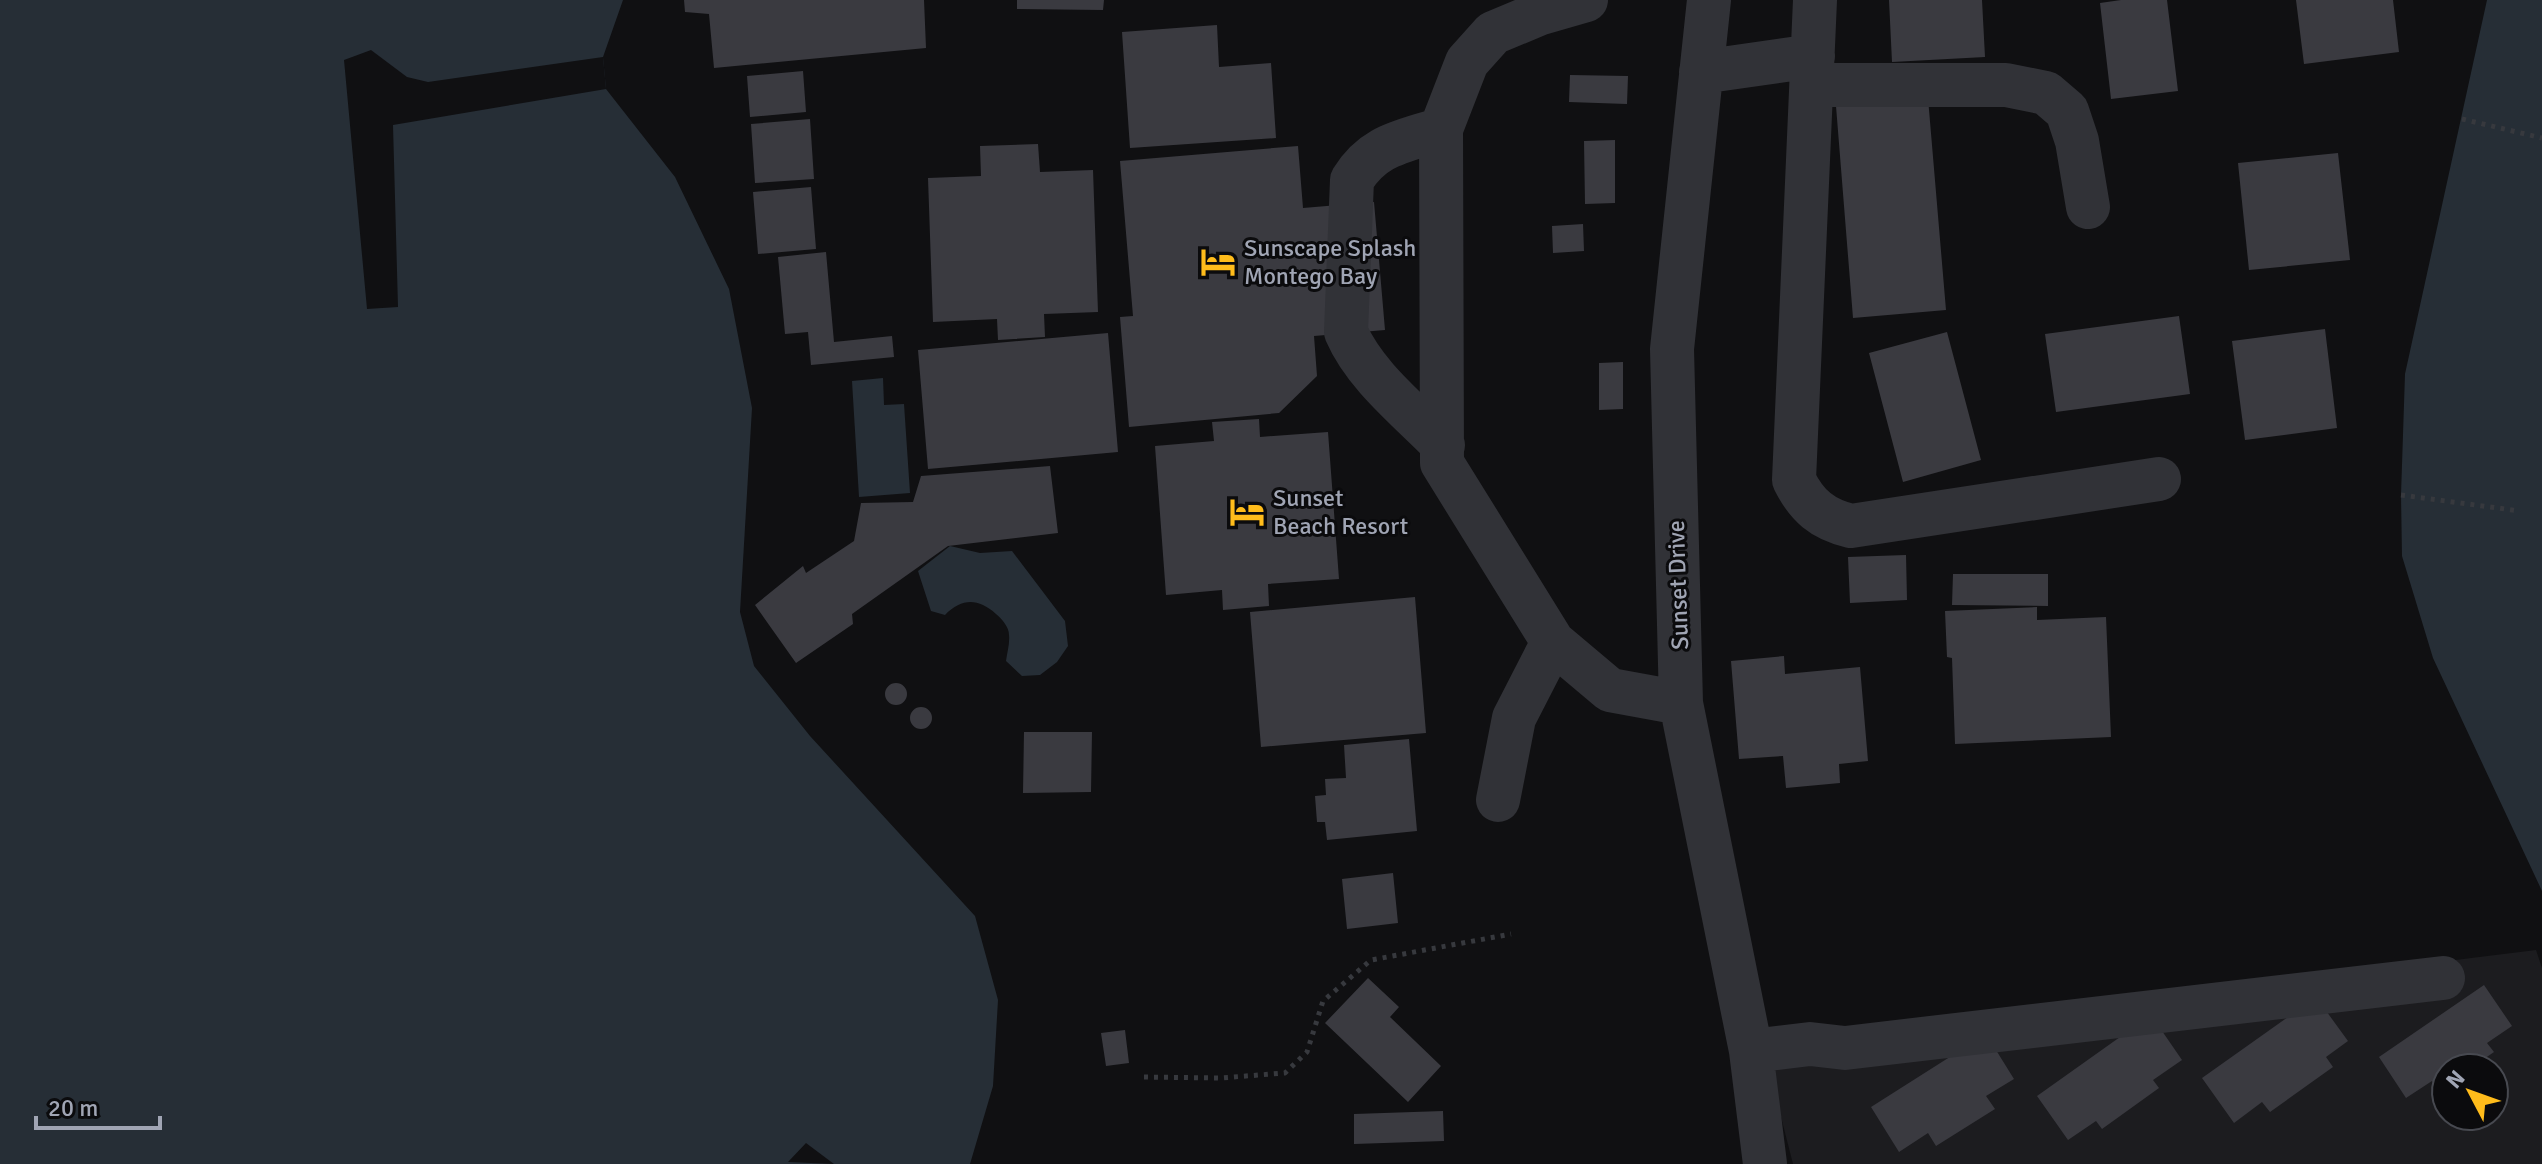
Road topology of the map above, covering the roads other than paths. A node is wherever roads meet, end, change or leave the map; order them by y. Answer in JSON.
{"nodes":[{"id":1,"x":1586,"y":0,"type":"edge"},
{"id":2,"x":1709,"y":0,"type":"edge"},
{"id":3,"x":1815,"y":0,"type":"edge"},
{"id":4,"x":1812,"y":70,"type":"junction"},
{"id":5,"x":1701,"y":72,"type":"junction"},
{"id":6,"x":1441,"y":129,"type":"junction"},
{"id":7,"x":2088,"y":207,"type":"dead end"},
{"id":8,"x":1443,"y":445,"type":"junction"},
{"id":9,"x":2159,"y":479,"type":"dead end"},
{"id":10,"x":1553,"y":642,"type":"junction"},
{"id":11,"x":1681,"y":703,"type":"junction"},
{"id":12,"x":1498,"y":800,"type":"dead end"},
{"id":13,"x":2443,"y":978,"type":"dead end"},
{"id":14,"x":1751,"y":1051,"type":"junction"},
{"id":15,"x":1765,"y":1164,"type":"edge"}],
"edges":[{"from":1,"to":6,"type":"street"},
{"from":2,"to":5,"type":"street","name":"Sunset Drive"},
{"from":3,"to":4,"type":"street"},
{"from":4,"to":5,"type":"street"},
{"from":4,"to":7,"type":"street"},
{"from":4,"to":9,"type":"street"},
{"from":5,"to":11,"type":"street","name":"Sunset Drive"},
{"from":6,"to":8,"type":"street"},
{"from":6,"to":8,"type":"street"},
{"from":8,"to":10,"type":"street"},
{"from":10,"to":11,"type":"street"},
{"from":10,"to":12,"type":"street"},
{"from":11,"to":14,"type":"street","name":"Sunset Drive"},
{"from":13,"to":14,"type":"street"},
{"from":14,"to":15,"type":"street","name":"Sunset Drive"}]}
